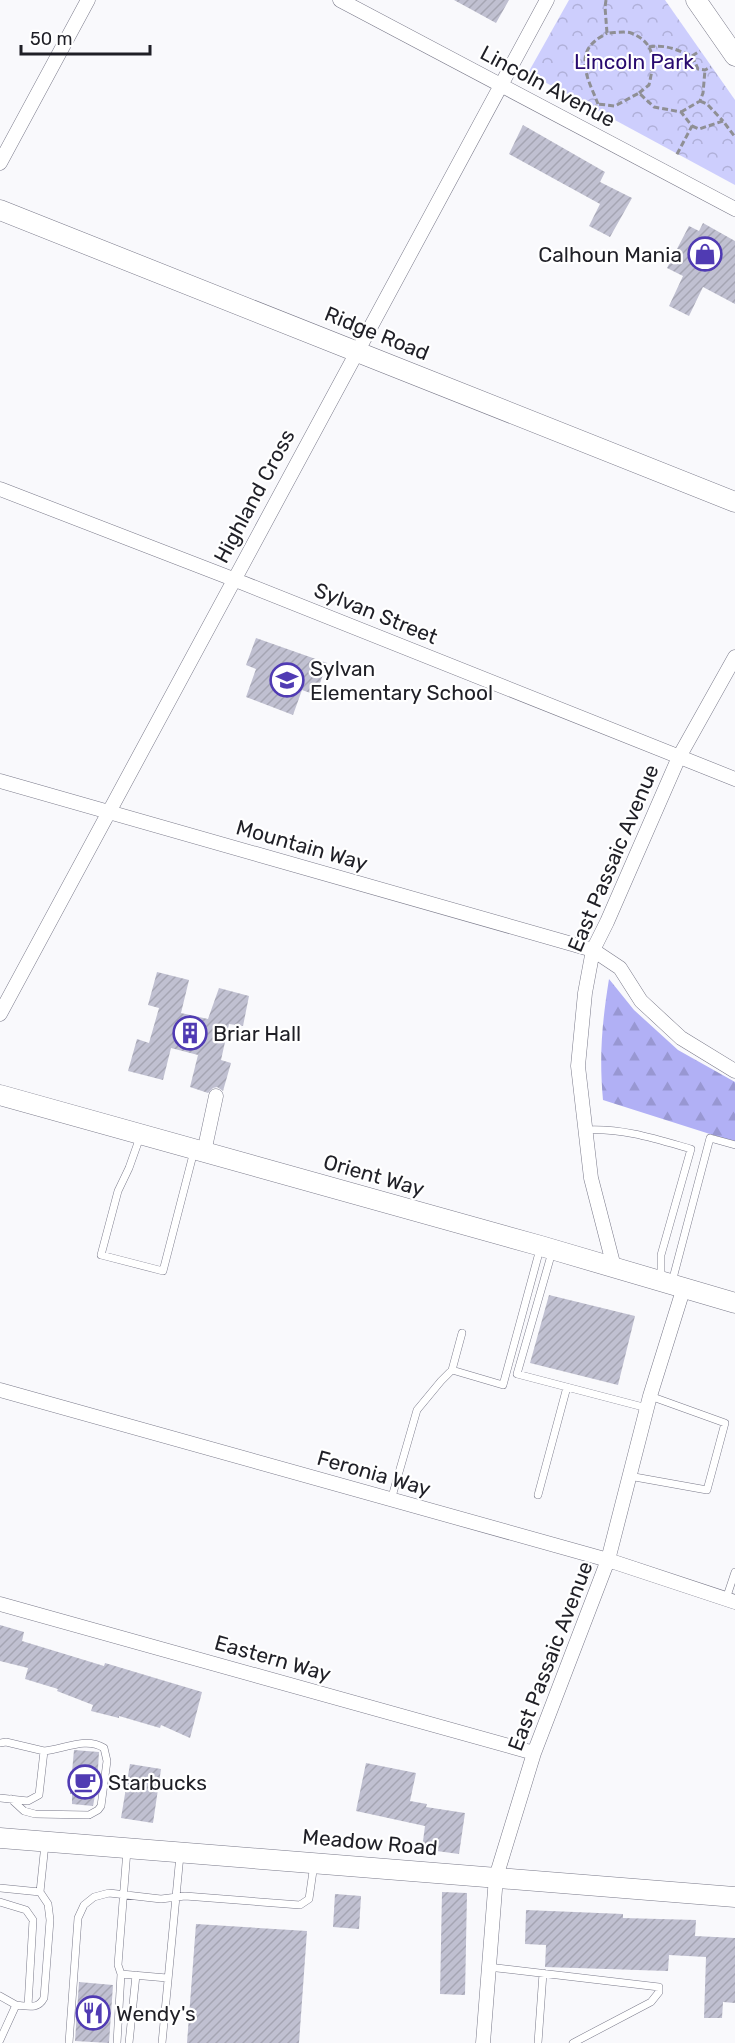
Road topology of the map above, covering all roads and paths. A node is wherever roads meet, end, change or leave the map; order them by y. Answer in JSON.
{"nodes":[{"id":1,"x":88,"y":0,"type":"edge"},
{"id":2,"x":340,"y":0,"type":"edge"},
{"id":3,"x":547,"y":0,"type":"edge"},
{"id":4,"x":606,"y":0,"type":"edge"},
{"id":5,"x":696,"y":0,"type":"edge"},
{"id":6,"x":607,"y":33,"type":"junction"},
{"id":7,"x":649,"y":48,"type":"junction"},
{"id":8,"x":700,"y":51,"type":"dead end"},
{"id":9,"x":693,"y":56,"type":"junction"},
{"id":10,"x":735,"y":56,"type":"edge"},
{"id":11,"x":711,"y":67,"type":"dead end"},
{"id":12,"x":705,"y":70,"type":"junction"},
{"id":13,"x":501,"y":85,"type":"junction"},
{"id":14,"x":639,"y":93,"type":"junction"},
{"id":15,"x":700,"y":101,"type":"junction"},
{"id":16,"x":598,"y":104,"type":"junction"},
{"id":17,"x":593,"y":110,"type":"dead end"},
{"id":18,"x":681,"y":112,"type":"junction"},
{"id":19,"x":723,"y":121,"type":"junction"},
{"id":20,"x":692,"y":126,"type":"junction"},
{"id":21,"x":735,"y":137,"type":"edge"},
{"id":22,"x":676,"y":156,"type":"dead end"},
{"id":23,"x":0,"y":163,"type":"edge"},
{"id":24,"x":735,"y":209,"type":"edge"},
{"id":25,"x":0,"y":210,"type":"edge"},
{"id":26,"x":357,"y":351,"type":"junction"},
{"id":27,"x":0,"y":489,"type":"edge"},
{"id":28,"x":735,"y":502,"type":"edge"},
{"id":29,"x":233,"y":579,"type":"junction"},
{"id":30,"x":735,"y":657,"type":"edge"},
{"id":31,"x":679,"y":757,"type":"junction"},
{"id":32,"x":735,"y":778,"type":"edge"},
{"id":33,"x":0,"y":781,"type":"edge"},
{"id":34,"x":108,"y":811,"type":"junction"},
{"id":35,"x":593,"y":950,"type":"junction"},
{"id":36,"x":0,"y":1014,"type":"edge"},
{"id":37,"x":735,"y":1071,"type":"edge"},
{"id":38,"x":0,"y":1095,"type":"edge"},
{"id":39,"x":216,"y":1096,"type":"dead end"},
{"id":40,"x":586,"y":1130,"type":"junction"},
{"id":41,"x":141,"y":1135,"type":"junction"},
{"id":42,"x":735,"y":1145,"type":"edge"},
{"id":43,"x":199,"y":1150,"type":"junction"},
{"id":44,"x":547,"y":1248,"type":"junction"},
{"id":45,"x":614,"y":1267,"type":"junction"},
{"id":46,"x":673,"y":1285,"type":"junction"},
{"id":47,"x":735,"y":1303,"type":"edge"},
{"id":48,"x":462,"y":1333,"type":"dead end"},
{"id":49,"x":453,"y":1370,"type":"junction"},
{"id":50,"x":567,"y":1387,"type":"junction"},
{"id":51,"x":0,"y":1390,"type":"edge"},
{"id":52,"x":649,"y":1402,"type":"junction"},
{"id":53,"x":630,"y":1476,"type":"junction"},
{"id":54,"x":538,"y":1496,"type":"dead end"},
{"id":55,"x":391,"y":1500,"type":"junction"},
{"id":56,"x":608,"y":1560,"type":"junction"},
{"id":57,"x":735,"y":1572,"type":"edge"},
{"id":58,"x":731,"y":1600,"type":"edge"},
{"id":59,"x":0,"y":1604,"type":"edge"},
{"id":60,"x":0,"y":1743,"type":"edge"},
{"id":61,"x":44,"y":1751,"type":"junction"},
{"id":62,"x":534,"y":1754,"type":"junction"},
{"id":63,"x":0,"y":1798,"type":"edge"},
{"id":64,"x":11,"y":1799,"type":"junction"},
{"id":65,"x":0,"y":1838,"type":"edge"},
{"id":66,"x":45,"y":1841,"type":"junction"},
{"id":67,"x":128,"y":1847,"type":"junction"},
{"id":68,"x":181,"y":1852,"type":"junction"},
{"id":69,"x":314,"y":1862,"type":"junction"},
{"id":70,"x":495,"y":1877,"type":"junction"},
{"id":71,"x":0,"y":1888,"type":"edge"},
{"id":72,"x":40,"y":1892,"type":"junction"},
{"id":73,"x":124,"y":1895,"type":"junction"},
{"id":74,"x":175,"y":1896,"type":"junction"},
{"id":75,"x":735,"y":1897,"type":"edge"},
{"id":76,"x":0,"y":1902,"type":"edge"},
{"id":77,"x":488,"y":1967,"type":"junction"},
{"id":78,"x":543,"y":1973,"type":"junction"},
{"id":79,"x":121,"y":1974,"type":"junction"},
{"id":80,"x":136,"y":1975,"type":"junction"},
{"id":81,"x":167,"y":1978,"type":"junction"},
{"id":82,"x":0,"y":1996,"type":"edge"},
{"id":83,"x":16,"y":2005,"type":"junction"},
{"id":84,"x":28,"y":2006,"type":"junction"},
{"id":85,"x":0,"y":2040,"type":"edge"},
{"id":86,"x":69,"y":2043,"type":"edge"},
{"id":87,"x":117,"y":2043,"type":"edge"},
{"id":88,"x":129,"y":2043,"type":"edge"},
{"id":89,"x":162,"y":2043,"type":"edge"},
{"id":90,"x":483,"y":2043,"type":"edge"},
{"id":91,"x":538,"y":2043,"type":"edge"},
{"id":92,"x":573,"y":2043,"type":"edge"}],
"edges":[{"from":1,"to":23,"type":"street"},
{"from":2,"to":13,"type":"street","name":"Lincoln Avenue"},
{"from":3,"to":13,"type":"street","name":"Highland Cross"},
{"from":4,"to":6,"type":"path"},
{"from":5,"to":10,"type":"street"},
{"from":6,"to":7,"type":"path"},
{"from":6,"to":16,"type":"path"},
{"from":7,"to":9,"type":"path"},
{"from":7,"to":14,"type":"path"},
{"from":8,"to":9,"type":"path"},
{"from":9,"to":12,"type":"path"},
{"from":11,"to":12,"type":"path"},
{"from":12,"to":15,"type":"path"},
{"from":13,"to":24,"type":"street","name":"Lincoln Avenue"},
{"from":13,"to":26,"type":"street","name":"Highland Cross"},
{"from":14,"to":16,"type":"path"},
{"from":14,"to":18,"type":"path"},
{"from":15,"to":18,"type":"path"},
{"from":15,"to":19,"type":"path"},
{"from":16,"to":17,"type":"path"},
{"from":18,"to":20,"type":"path"},
{"from":19,"to":20,"type":"path"},
{"from":19,"to":21,"type":"path"},
{"from":20,"to":22,"type":"path"},
{"from":25,"to":26,"type":"street","name":"Ridge Road"},
{"from":26,"to":28,"type":"street","name":"Ridge Road"},
{"from":26,"to":29,"type":"street","name":"Highland Cross"},
{"from":27,"to":29,"type":"street","name":"Sylvan Street"},
{"from":29,"to":31,"type":"street","name":"Sylvan Street"},
{"from":29,"to":34,"type":"street","name":"Highland Cross"},
{"from":30,"to":31,"type":"street","name":"East Passaic Avenue"},
{"from":31,"to":32,"type":"street","name":"Sylvan Street"},
{"from":31,"to":35,"type":"street","name":"East Passaic Avenue"},
{"from":33,"to":34,"type":"street","name":"Mountain Way"},
{"from":34,"to":35,"type":"street","name":"Mountain Way"},
{"from":34,"to":36,"type":"street","name":"Highland Cross"},
{"from":35,"to":37,"type":"street","name":"Mountain Way"},
{"from":35,"to":40,"type":"street","name":"East Passaic Avenue"},
{"from":38,"to":41,"type":"street","name":"Orient Way"},
{"from":39,"to":43,"type":"street"},
{"from":40,"to":45,"type":"street","name":"East Passaic Avenue"},
{"from":40,"to":46,"type":"lane"},
{"from":41,"to":43,"type":"street","name":"Orient Way"},
{"from":41,"to":43,"type":"lane"},
{"from":42,"to":46,"type":"lane"},
{"from":43,"to":44,"type":"street","name":"Orient Way"},
{"from":44,"to":45,"type":"street","name":"Orient Way"},
{"from":44,"to":49,"type":"lane"},
{"from":44,"to":50,"type":"lane"},
{"from":45,"to":46,"type":"street","name":"Orient Way"},
{"from":46,"to":47,"type":"street","name":"Orient Way"},
{"from":46,"to":52,"type":"street","name":"East Passaic Avenue"},
{"from":48,"to":49,"type":"lane"},
{"from":49,"to":55,"type":"lane"},
{"from":50,"to":52,"type":"lane"},
{"from":50,"to":54,"type":"lane"},
{"from":51,"to":55,"type":"street","name":"Feronia Way"},
{"from":52,"to":53,"type":"street","name":"East Passaic Avenue"},
{"from":52,"to":53,"type":"lane"},
{"from":53,"to":56,"type":"street","name":"East Passaic Avenue"},
{"from":55,"to":56,"type":"street","name":"Feronia Way"},
{"from":56,"to":58,"type":"street","name":"Feronia Way"},
{"from":56,"to":62,"type":"street","name":"East Passaic Avenue"},
{"from":57,"to":58,"type":"lane"},
{"from":59,"to":62,"type":"street","name":"Eastern Way"},
{"from":60,"to":61,"type":"lane"},
{"from":61,"to":64,"type":"lane"},
{"from":61,"to":64,"type":"lane"},
{"from":62,"to":70,"type":"street","name":"East Passaic Avenue"},
{"from":63,"to":64,"type":"lane"},
{"from":65,"to":66,"type":"street","name":"Meadow Road"},
{"from":66,"to":67,"type":"street","name":"Meadow Road"},
{"from":66,"to":72,"type":"lane"},
{"from":67,"to":68,"type":"street","name":"Meadow Road"},
{"from":67,"to":73,"type":"lane"},
{"from":68,"to":69,"type":"street","name":"Meadow Road"},
{"from":68,"to":74,"type":"lane"},
{"from":69,"to":70,"type":"street","name":"Meadow Road"},
{"from":69,"to":74,"type":"lane"},
{"from":70,"to":75,"type":"street","name":"Meadow Road"},
{"from":70,"to":77,"type":"street","name":"East Passaic Avenue"},
{"from":71,"to":72,"type":"lane"},
{"from":72,"to":84,"type":"lane"},
{"from":73,"to":74,"type":"lane"},
{"from":73,"to":79,"type":"lane"},
{"from":73,"to":86,"type":"lane"},
{"from":74,"to":81,"type":"lane"},
{"from":76,"to":84,"type":"lane"},
{"from":77,"to":78,"type":"lane"},
{"from":77,"to":90,"type":"street","name":"East Passaic Avenue"},
{"from":78,"to":91,"type":"lane"},
{"from":78,"to":92,"type":"lane"},
{"from":79,"to":80,"type":"lane"},
{"from":79,"to":87,"type":"lane"},
{"from":80,"to":81,"type":"lane"},
{"from":80,"to":88,"type":"lane"},
{"from":81,"to":89,"type":"lane"},
{"from":82,"to":83,"type":"lane"},
{"from":83,"to":84,"type":"lane"},
{"from":83,"to":85,"type":"lane"}]}
